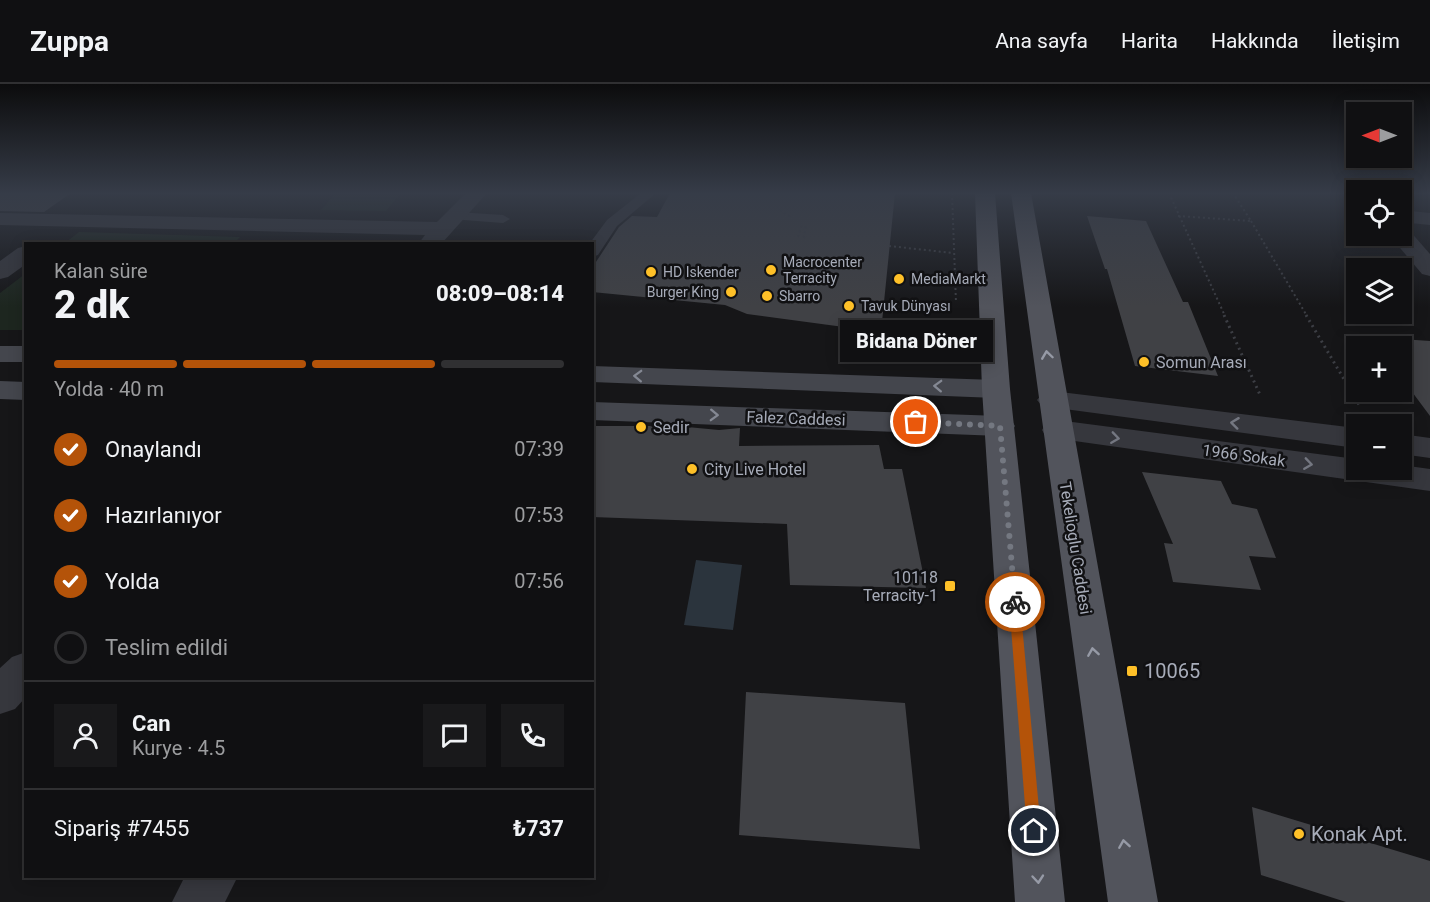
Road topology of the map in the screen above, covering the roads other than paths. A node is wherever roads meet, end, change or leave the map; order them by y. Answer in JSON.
{"nodes":[{"id":1,"x":54,"y":231,"type":"edge"},
{"id":2,"x":606,"y":231,"type":"edge"},
{"id":3,"x":987,"y":231,"type":"edge"},
{"id":4,"x":1027,"y":231,"type":"edge"},
{"id":5,"x":39,"y":242,"type":"edge"},
{"id":6,"x":1410,"y":246,"type":"edge"},
{"id":7,"x":594,"y":249,"type":"edge"},
{"id":8,"x":24,"y":254,"type":"edge"},
{"id":9,"x":1430,"y":269,"type":"edge"},
{"id":10,"x":0,"y":272,"type":"edge"},
{"id":11,"x":0,"y":354,"type":"edge"},
{"id":12,"x":24,"y":354,"type":"edge"},
{"id":13,"x":594,"y":374,"type":"edge"},
{"id":14,"x":996,"y":389,"type":"junction"},
{"id":15,"x":0,"y":390,"type":"edge"},
{"id":16,"x":24,"y":391,"type":"edge"},
{"id":17,"x":594,"y":411,"type":"edge"},
{"id":18,"x":1055,"y":415,"type":"junction"},
{"id":19,"x":1346,"y":425,"type":"edge"},
{"id":20,"x":1000,"y":426,"type":"junction"},
{"id":21,"x":1412,"y":446,"type":"edge"},
{"id":22,"x":1430,"y":448,"type":"edge"},
{"id":23,"x":1430,"y":480,"type":"edge"},
{"id":24,"x":24,"y":671,"type":"edge"},
{"id":25,"x":0,"y":696,"type":"edge"},
{"id":26,"x":212,"y":878,"type":"edge"},
{"id":27,"x":197,"y":902,"type":"edge"},
{"id":28,"x":1040,"y":902,"type":"edge"},
{"id":29,"x":1133,"y":902,"type":"edge"}],
"edges":[{"from":1,"to":5,"type":"street"},
{"from":2,"to":7,"type":"lane"},
{"from":3,"to":14,"type":"main road"},
{"from":18,"to":4,"type":"main road","name":"Tekelioglu Caddesi","one_way":true},
{"from":6,"to":9,"type":"street"},
{"from":8,"to":10,"type":"street"},
{"from":11,"to":12,"type":"street"},
{"from":14,"to":13,"type":"street","one_way":true},
{"from":14,"to":20,"type":"main road"},
{"from":15,"to":16,"type":"street"},
{"from":17,"to":20,"type":"street","name":"Falez Caddesi","one_way":true},
{"from":19,"to":18,"type":"street","name":"1966 Sokak","one_way":true},
{"from":18,"to":23,"type":"street","name":"1966 Sokak","one_way":true},
{"from":29,"to":18,"type":"main road","name":"Tekelioglu Caddesi","one_way":true},
{"from":20,"to":28,"type":"main road","one_way":true},
{"from":21,"to":22,"type":"street"},
{"from":24,"to":25,"type":"street"},
{"from":26,"to":27,"type":"street"}]}
